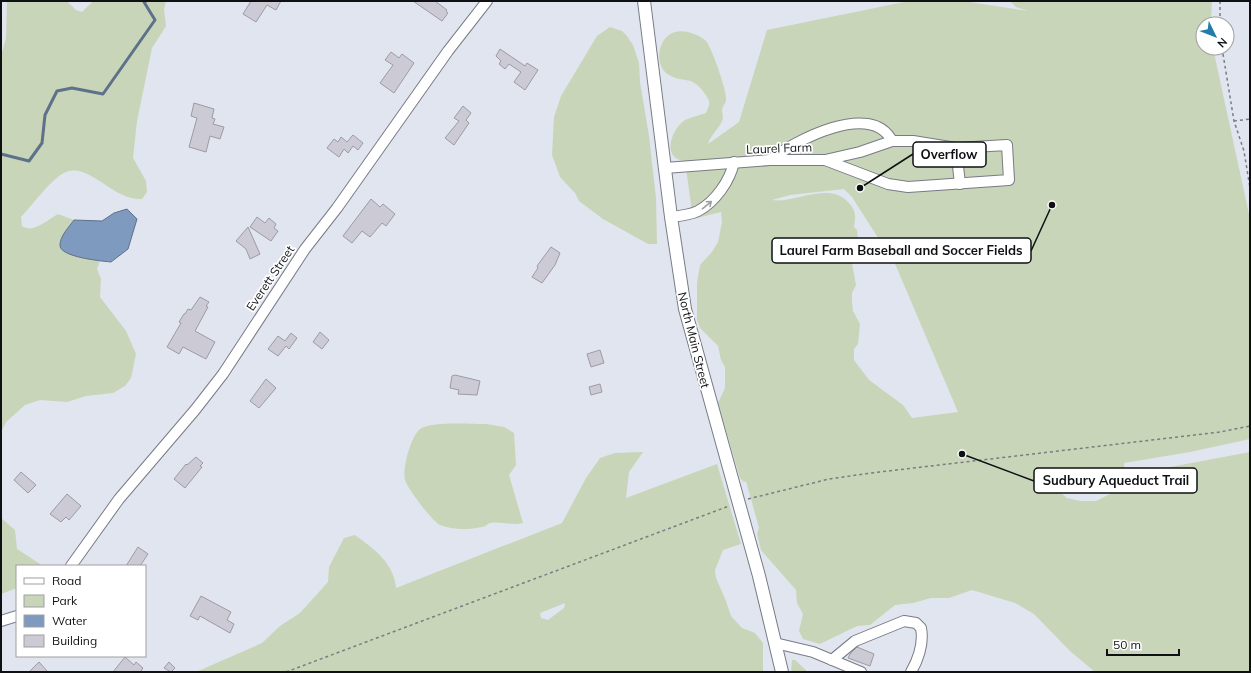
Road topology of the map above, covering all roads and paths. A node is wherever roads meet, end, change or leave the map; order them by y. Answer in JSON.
{"nodes":[{"id":1,"x":487,"y":1,"type":"edge"},
{"id":2,"x":644,"y":1,"type":"edge"},
{"id":3,"x":1220,"y":1,"type":"edge"},
{"id":4,"x":1220,"y":16,"type":"edge"},
{"id":5,"x":1223,"y":56,"type":"edge"},
{"id":6,"x":1250,"y":119,"type":"edge"},
{"id":7,"x":1234,"y":121,"type":"junction"},
{"id":8,"x":892,"y":141,"type":"junction"},
{"id":9,"x":956,"y":148,"type":"junction"},
{"id":10,"x":770,"y":160,"type":"junction"},
{"id":11,"x":825,"y":160,"type":"junction"},
{"id":12,"x":734,"y":162,"type":"junction"},
{"id":13,"x":665,"y":168,"type":"junction"},
{"id":14,"x":960,"y":184,"type":"junction"},
{"id":15,"x":1250,"y":188,"type":"edge"},
{"id":16,"x":671,"y":217,"type":"junction"},
{"id":17,"x":1250,"y":426,"type":"edge"},
{"id":18,"x":738,"y":502,"type":"junction"},
{"id":19,"x":72,"y":565,"type":"edge"},
{"id":20,"x":16,"y":616,"type":"edge"},
{"id":21,"x":1,"y":621,"type":"edge"},
{"id":22,"x":775,"y":643,"type":"junction"},
{"id":23,"x":832,"y":660,"type":"junction"},
{"id":24,"x":286,"y":672,"type":"edge"},
{"id":25,"x":782,"y":672,"type":"edge"},
{"id":26,"x":861,"y":672,"type":"edge"},
{"id":27,"x":911,"y":672,"type":"edge"}],
"edges":[{"from":1,"to":19,"type":"street","name":"Everett Street"},
{"from":2,"to":13,"type":"main road","name":"North Main Street"},
{"from":3,"to":4,"type":"path"},
{"from":5,"to":7,"type":"path"},
{"from":6,"to":7,"type":"path"},
{"from":7,"to":15,"type":"path"},
{"from":8,"to":9,"type":"street","name":"Laurel Farm"},
{"from":8,"to":10,"type":"street"},
{"from":8,"to":11,"type":"street","name":"Laurel Farm"},
{"from":9,"to":14,"type":"street"},
{"from":9,"to":14,"type":"street","name":"Laurel Farm"},
{"from":10,"to":11,"type":"street","name":"Laurel Farm"},
{"from":10,"to":12,"type":"street","name":"Laurel Farm"},
{"from":11,"to":14,"type":"street","name":"Laurel Farm"},
{"from":12,"to":13,"type":"street","name":"Laurel Farm"},
{"from":16,"to":12,"type":"street","name":"Laurel Farm","one_way":true},
{"from":13,"to":16,"type":"main road","name":"North Main Street"},
{"from":16,"to":18,"type":"main road","name":"North Main Street"},
{"from":17,"to":18,"type":"path"},
{"from":18,"to":22,"type":"main road","name":"North Main Street"},
{"from":18,"to":24,"type":"path"},
{"from":20,"to":21,"type":"street"},
{"from":22,"to":23,"type":"street"},
{"from":22,"to":25,"type":"main road","name":"North Main Street"},
{"from":23,"to":26,"type":"street"},
{"from":23,"to":27,"type":"street"}]}
